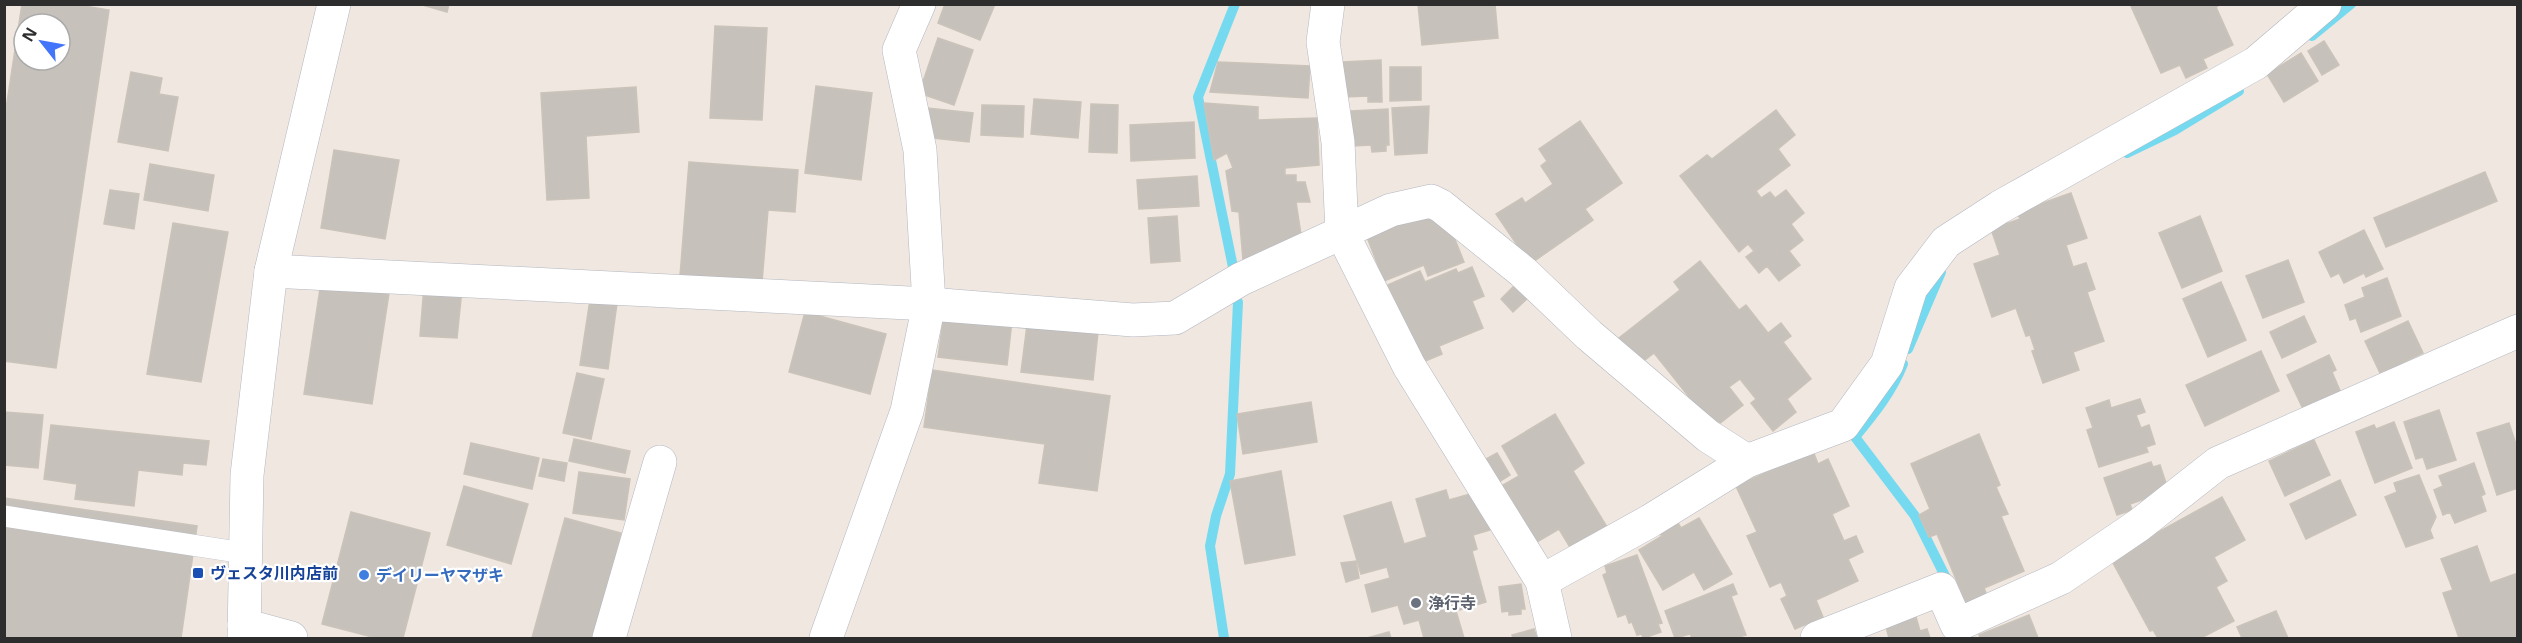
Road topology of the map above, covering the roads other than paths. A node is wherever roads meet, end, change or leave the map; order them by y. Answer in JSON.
{"nodes":[{"id":1,"x":334,"y":4,"type":"edge"},
{"id":2,"x":919,"y":4,"type":"edge"},
{"id":3,"x":1329,"y":4,"type":"edge"},
{"id":4,"x":2325,"y":4,"type":"edge"},
{"id":5,"x":1342,"y":233,"type":"junction"},
{"id":6,"x":271,"y":271,"type":"junction"},
{"id":7,"x":929,"y":304,"type":"junction"},
{"id":8,"x":2517,"y":331,"type":"edge"},
{"id":9,"x":1747,"y":461,"type":"junction"},
{"id":10,"x":660,"y":462,"type":"dead end"},
{"id":11,"x":4,"y":516,"type":"edge"},
{"id":12,"x":244,"y":553,"type":"junction"},
{"id":13,"x":1542,"y":581,"type":"junction"},
{"id":14,"x":244,"y":632,"type":"edge"},
{"id":15,"x":291,"y":639,"type":"edge"},
{"id":16,"x":609,"y":639,"type":"edge"},
{"id":17,"x":826,"y":639,"type":"edge"},
{"id":18,"x":1555,"y":639,"type":"edge"},
{"id":19,"x":1817,"y":639,"type":"edge"}],
"edges":[{"from":1,"to":6,"type":"street"},
{"from":2,"to":7,"type":"street"},
{"from":3,"to":5,"type":"street"},
{"from":4,"to":9,"type":"street"},
{"from":5,"to":7,"type":"street"},
{"from":5,"to":9,"type":"street"},
{"from":5,"to":13,"type":"street"},
{"from":6,"to":7,"type":"street"},
{"from":6,"to":12,"type":"street"},
{"from":7,"to":17,"type":"street"},
{"from":8,"to":19,"type":"street"},
{"from":9,"to":13,"type":"street"},
{"from":10,"to":16,"type":"street"},
{"from":11,"to":12,"type":"lane"},
{"from":12,"to":14,"type":"street"},
{"from":13,"to":18,"type":"street"},
{"from":14,"to":15,"type":"street"}]}
